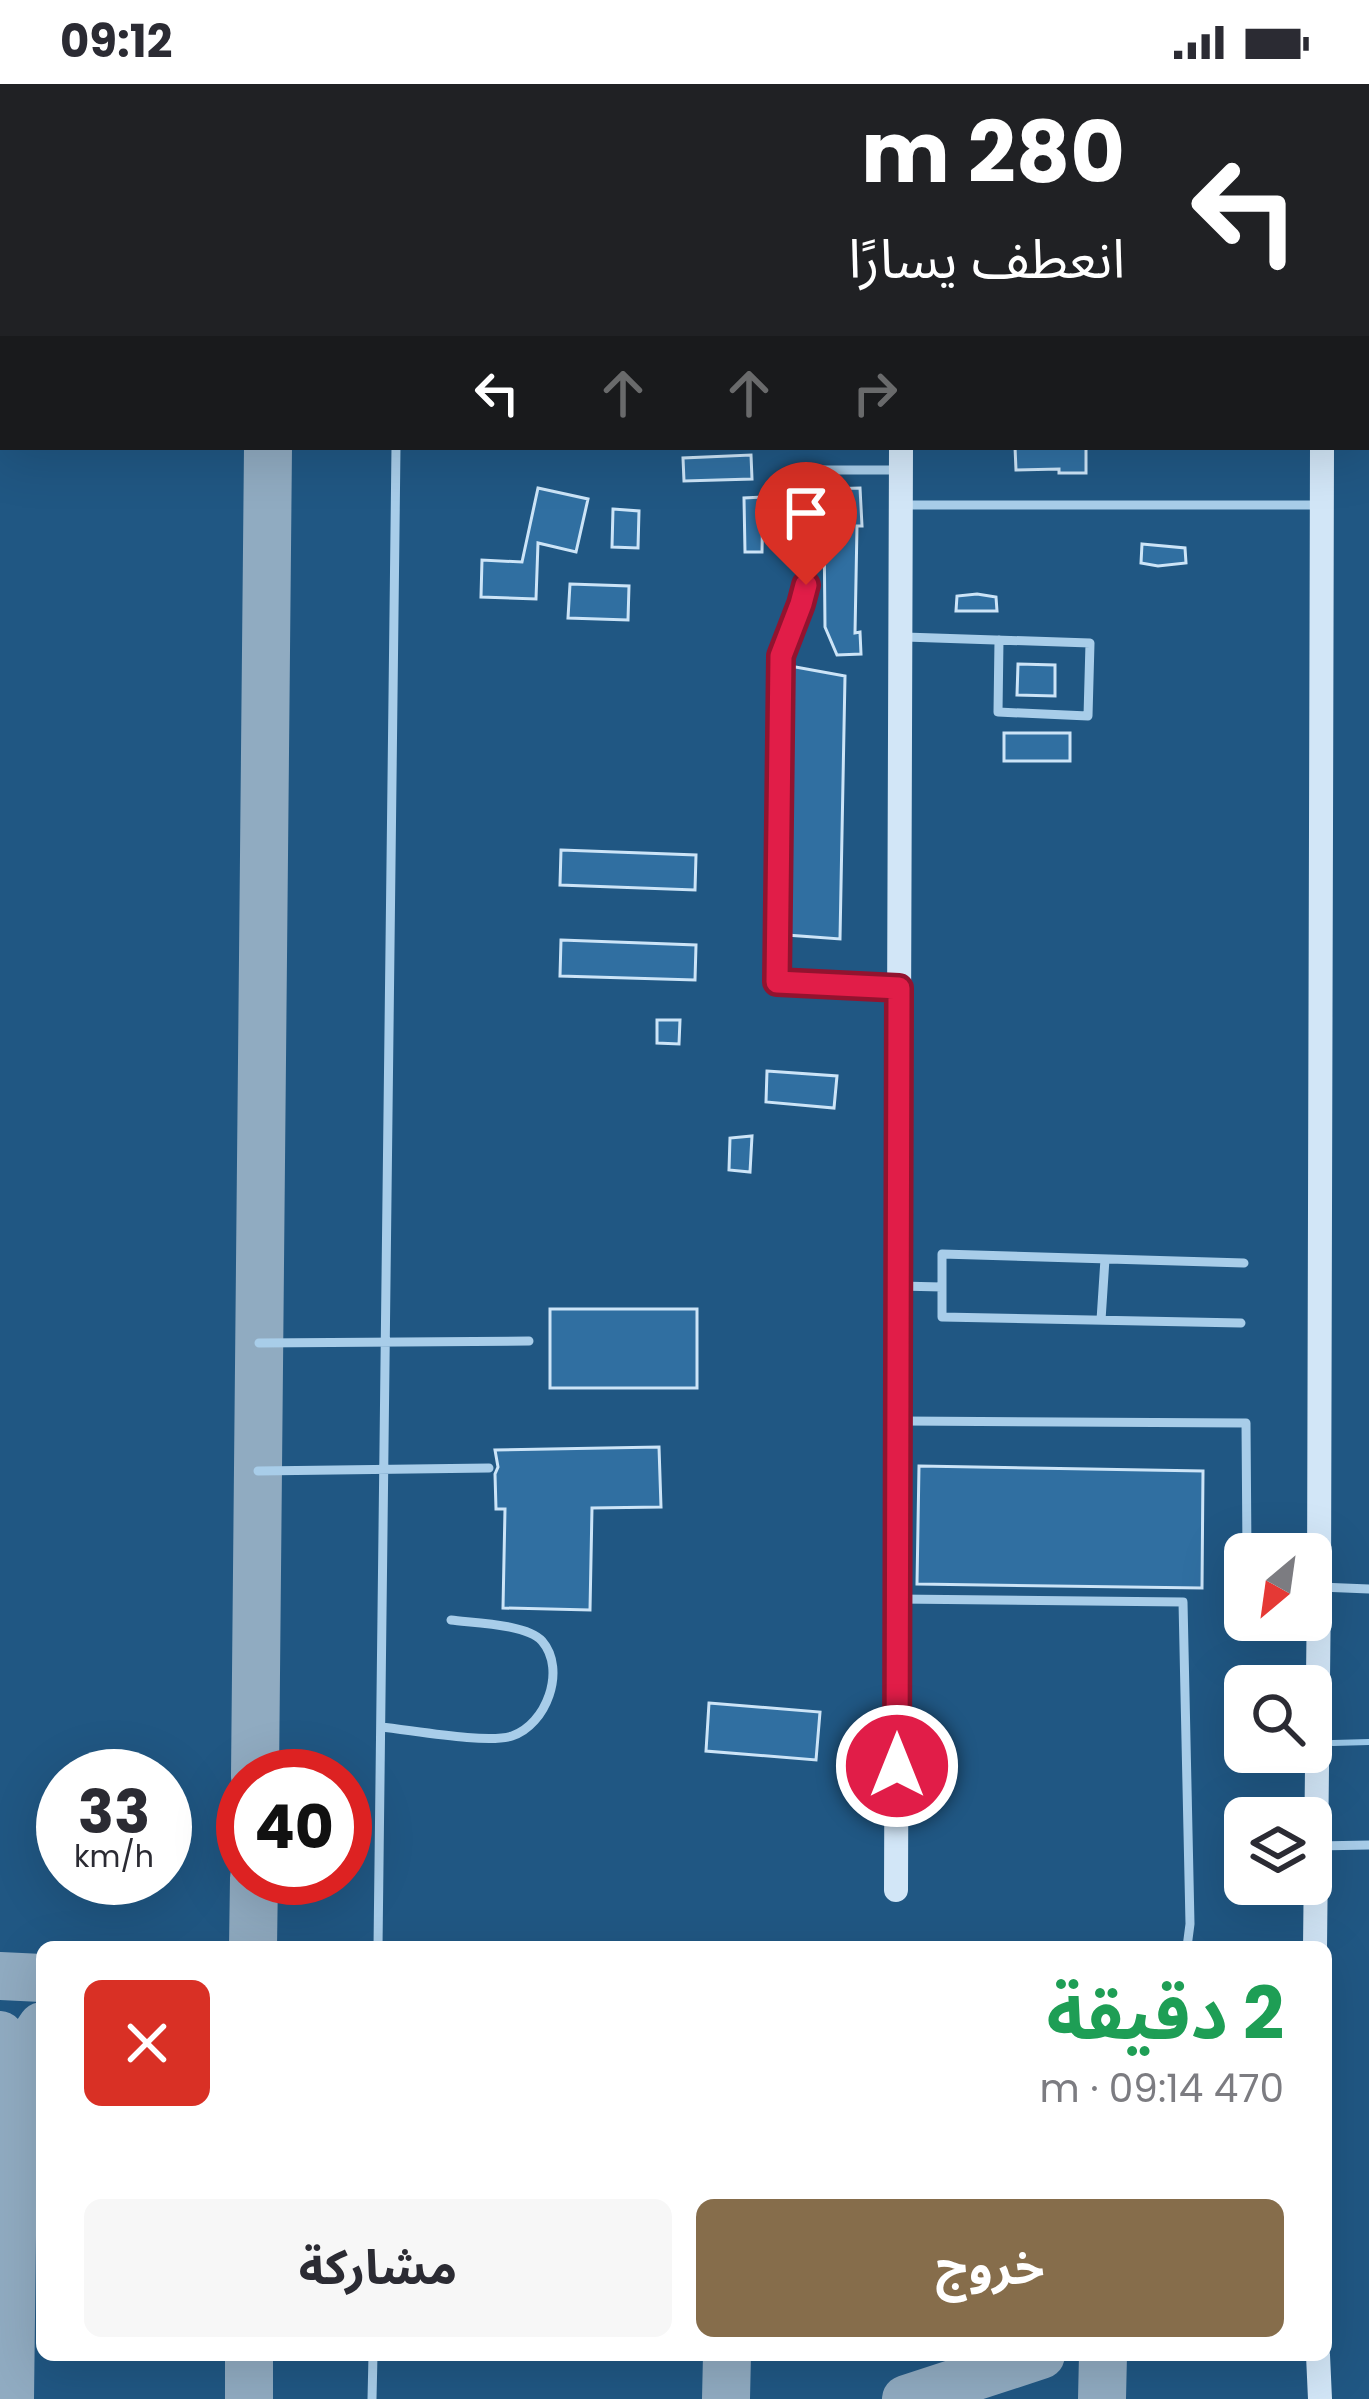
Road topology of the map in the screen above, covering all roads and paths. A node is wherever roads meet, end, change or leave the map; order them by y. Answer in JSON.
{"nodes":[{"id":1,"x":396,"y":450,"type":"edge"},
{"id":2,"x":1322,"y":450,"type":"edge"},
{"id":3,"x":901,"y":459,"type":"edge"},
{"id":4,"x":901,"y":505,"type":"junction"},
{"id":5,"x":1322,"y":505,"type":"junction"},
{"id":6,"x":900,"y":637,"type":"junction"},
{"id":7,"x":999,"y":640,"type":"junction"},
{"id":8,"x":899,"y":988,"type":"junction"},
{"id":9,"x":1105,"y":1259,"type":"junction"},
{"id":10,"x":1244,"y":1263,"type":"dead end"},
{"id":11,"x":898,"y":1286,"type":"junction"},
{"id":12,"x":942,"y":1287,"type":"junction"},
{"id":13,"x":1101,"y":1320,"type":"junction"},
{"id":14,"x":1241,"y":1323,"type":"dead end"},
{"id":15,"x":386,"y":1340,"type":"junction"},
{"id":16,"x":529,"y":1341,"type":"dead end"},
{"id":17,"x":259,"y":1343,"type":"dead end"},
{"id":18,"x":898,"y":1421,"type":"junction"},
{"id":19,"x":489,"y":1468,"type":"dead end"},
{"id":20,"x":385,"y":1470,"type":"junction"},
{"id":21,"x":258,"y":1471,"type":"dead end"},
{"id":22,"x":1247,"y":1533,"type":"edge"},
{"id":23,"x":1319,"y":1533,"type":"edge"},
{"id":24,"x":1332,"y":1588,"type":"edge"},
{"id":25,"x":1369,"y":1589,"type":"edge"},
{"id":26,"x":897,"y":1599,"type":"junction"},
{"id":27,"x":451,"y":1620,"type":"dead end"},
{"id":28,"x":1318,"y":1641,"type":"edge"},
{"id":29,"x":381,"y":1727,"type":"junction"},
{"id":30,"x":1317,"y":1797,"type":"edge"},
{"id":31,"x":1369,"y":1845,"type":"edge"},
{"id":32,"x":1332,"y":1846,"type":"edge"},
{"id":33,"x":896,"y":1890,"type":"dead end"},
{"id":34,"x":1316,"y":1905,"type":"edge"},
{"id":35,"x":378,"y":1941,"type":"edge"},
{"id":36,"x":1188,"y":1941,"type":"edge"},
{"id":37,"x":1316,"y":1941,"type":"edge"},
{"id":38,"x":373,"y":2361,"type":"edge"},
{"id":39,"x":1318,"y":2361,"type":"edge"},
{"id":40,"x":372,"y":2399,"type":"edge"},
{"id":41,"x":1320,"y":2399,"type":"edge"}],
"edges":[{"from":1,"to":15,"type":"lane"},
{"from":2,"to":5,"type":"street"},
{"from":3,"to":4,"type":"street"},
{"from":3,"to":8,"type":"lane"},
{"from":4,"to":5,"type":"lane"},
{"from":4,"to":6,"type":"street"},
{"from":5,"to":23,"type":"street"},
{"from":6,"to":7,"type":"lane"},
{"from":6,"to":8,"type":"street"},
{"from":7,"to":7,"type":"lane"},
{"from":8,"to":11,"type":"street"},
{"from":9,"to":10,"type":"lane"},
{"from":9,"to":12,"type":"lane"},
{"from":9,"to":13,"type":"lane"},
{"from":11,"to":12,"type":"lane"},
{"from":11,"to":18,"type":"street"},
{"from":12,"to":13,"type":"lane"},
{"from":13,"to":14,"type":"lane"},
{"from":15,"to":16,"type":"lane"},
{"from":15,"to":17,"type":"lane"},
{"from":15,"to":20,"type":"lane"},
{"from":18,"to":22,"type":"lane"},
{"from":18,"to":26,"type":"street"},
{"from":19,"to":20,"type":"lane"},
{"from":20,"to":21,"type":"lane"},
{"from":20,"to":29,"type":"lane"},
{"from":24,"to":25,"type":"lane"},
{"from":26,"to":33,"type":"street"},
{"from":26,"to":36,"type":"lane"},
{"from":27,"to":29,"type":"lane"},
{"from":28,"to":30,"type":"street"},
{"from":29,"to":35,"type":"lane"},
{"from":31,"to":32,"type":"lane"},
{"from":34,"to":37,"type":"street"},
{"from":38,"to":40,"type":"lane"},
{"from":39,"to":41,"type":"street"}]}
